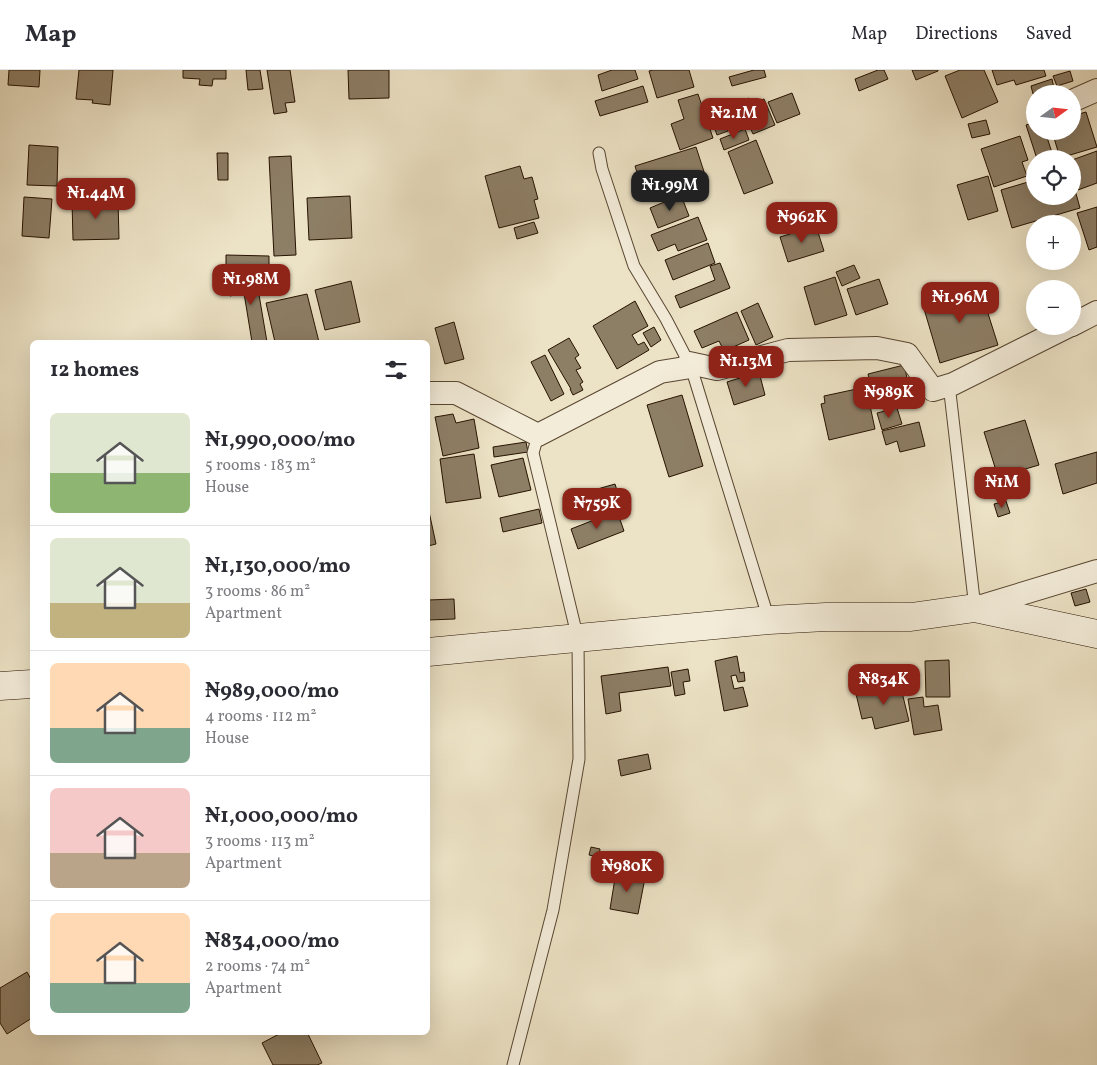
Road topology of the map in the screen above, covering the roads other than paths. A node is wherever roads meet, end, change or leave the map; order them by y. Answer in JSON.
{"nodes":[{"id":1,"x":1097,"y":90,"type":"edge"},
{"id":2,"x":1081,"y":97,"type":"edge"},
{"id":3,"x":599,"y":153,"type":"dead end"},
{"id":4,"x":1097,"y":312,"type":"edge"},
{"id":5,"x":1081,"y":320,"type":"edge"},
{"id":6,"x":1051,"y":335,"type":"edge"},
{"id":7,"x":690,"y":365,"type":"junction"},
{"id":8,"x":953,"y":384,"type":"junction"},
{"id":9,"x":430,"y":393,"type":"edge"},
{"id":10,"x":538,"y":436,"type":"junction"},
{"id":11,"x":1097,"y":571,"type":"edge"},
{"id":12,"x":974,"y":608,"type":"junction"},
{"id":13,"x":769,"y":620,"type":"junction"},
{"id":14,"x":1097,"y":634,"type":"edge"},
{"id":15,"x":578,"y":640,"type":"junction"},
{"id":16,"x":430,"y":652,"type":"edge"},
{"id":17,"x":30,"y":684,"type":"edge"},
{"id":18,"x":0,"y":686,"type":"edge"},
{"id":19,"x":513,"y":1065,"type":"edge"}],
"edges":[{"from":1,"to":2,"type":"street"},
{"from":3,"to":7,"type":"lane"},
{"from":4,"to":5,"type":"street"},
{"from":6,"to":8,"type":"street"},
{"from":7,"to":8,"type":"street"},
{"from":7,"to":10,"type":"street"},
{"from":7,"to":13,"type":"lane"},
{"from":8,"to":12,"type":"lane"},
{"from":9,"to":10,"type":"street"},
{"from":10,"to":15,"type":"lane"},
{"from":11,"to":12,"type":"street"},
{"from":12,"to":13,"type":"main road"},
{"from":12,"to":14,"type":"main road"},
{"from":13,"to":15,"type":"main road"},
{"from":15,"to":16,"type":"main road"},
{"from":15,"to":19,"type":"lane"},
{"from":17,"to":18,"type":"main road"}]}
